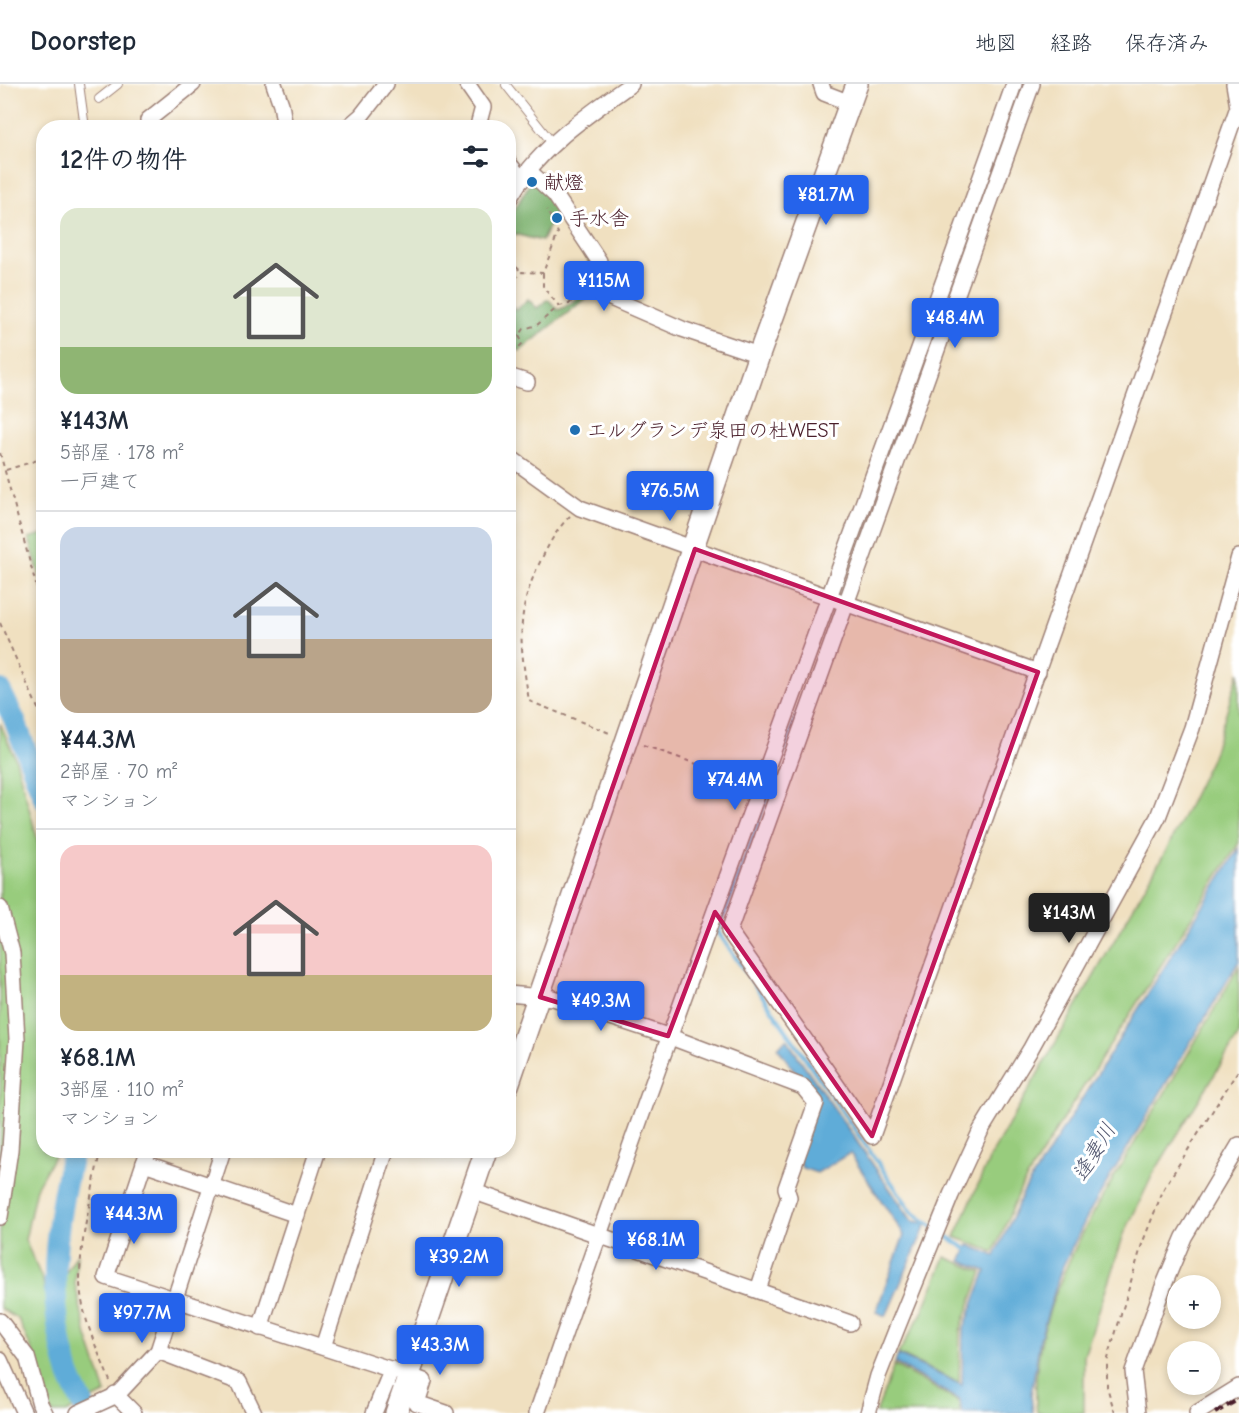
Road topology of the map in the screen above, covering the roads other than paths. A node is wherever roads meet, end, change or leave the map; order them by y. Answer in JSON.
{"nodes":[{"id":1,"x":80,"y":84,"type":"edge"},
{"id":2,"x":118,"y":84,"type":"edge"},
{"id":3,"x":274,"y":84,"type":"edge"},
{"id":4,"x":386,"y":84,"type":"edge"},
{"id":5,"x":467,"y":84,"type":"edge"},
{"id":6,"x":631,"y":84,"type":"edge"},
{"id":7,"x":821,"y":84,"type":"edge"},
{"id":8,"x":1014,"y":84,"type":"edge"},
{"id":9,"x":1032,"y":84,"type":"edge"},
{"id":10,"x":1234,"y":84,"type":"edge"},
{"id":11,"x":506,"y":85,"type":"edge"},
{"id":12,"x":184,"y":87,"type":"edge"},
{"id":13,"x":853,"y":94,"type":"edge"},
{"id":14,"x":99,"y":99,"type":"dead end"},
{"id":15,"x":84,"y":120,"type":"edge"},
{"id":16,"x":148,"y":120,"type":"edge"},
{"id":17,"x":284,"y":120,"type":"edge"},
{"id":18,"x":356,"y":120,"type":"edge"},
{"id":19,"x":479,"y":120,"type":"edge"},
{"id":20,"x":553,"y":144,"type":"junction"},
{"id":21,"x":516,"y":168,"type":"edge"},
{"id":22,"x":526,"y":176,"type":"junction"},
{"id":23,"x":516,"y":190,"type":"edge"},
{"id":24,"x":759,"y":356,"type":"junction"},
{"id":25,"x":516,"y":379,"type":"edge"},
{"id":26,"x":527,"y":382,"type":"dead end"},
{"id":27,"x":516,"y":462,"type":"edge"},
{"id":28,"x":695,"y":549,"type":"junction"},
{"id":29,"x":1239,"y":557,"type":"edge"},
{"id":30,"x":828,"y":595,"type":"junction"},
{"id":31,"x":848,"y":603,"type":"junction"},
{"id":32,"x":1038,"y":672,"type":"junction"},
{"id":33,"x":0,"y":909,"type":"edge"},
{"id":34,"x":714,"y":916,"type":"junction"},
{"id":35,"x":732,"y":923,"type":"junction"},
{"id":36,"x":516,"y":995,"type":"edge"},
{"id":37,"x":540,"y":997,"type":"junction"},
{"id":38,"x":668,"y":1036,"type":"junction"},
{"id":39,"x":516,"y":1063,"type":"edge"},
{"id":40,"x":1239,"y":1145,"type":"edge"},
{"id":41,"x":147,"y":1158,"type":"edge"},
{"id":42,"x":149,"y":1158,"type":"edge"},
{"id":43,"x":221,"y":1158,"type":"edge"},
{"id":44,"x":315,"y":1158,"type":"edge"},
{"id":45,"x":383,"y":1158,"type":"edge"},
{"id":46,"x":483,"y":1158,"type":"edge"},
{"id":47,"x":213,"y":1185,"type":"junction"},
{"id":48,"x":472,"y":1191,"type":"junction"},
{"id":49,"x":297,"y":1215,"type":"junction"},
{"id":50,"x":0,"y":1217,"type":"edge"},
{"id":51,"x":599,"y":1234,"type":"junction"},
{"id":52,"x":758,"y":1290,"type":"junction"},
{"id":53,"x":176,"y":1302,"type":"junction"},
{"id":54,"x":0,"y":1321,"type":"edge"},
{"id":55,"x":850,"y":1323,"type":"dead end"},
{"id":56,"x":260,"y":1328,"type":"junction"},
{"id":57,"x":323,"y":1347,"type":"junction"},
{"id":58,"x":158,"y":1351,"type":"junction"},
{"id":59,"x":0,"y":1360,"type":"edge"},
{"id":60,"x":400,"y":1372,"type":"junction"},
{"id":61,"x":1239,"y":1387,"type":"edge"},
{"id":62,"x":115,"y":1394,"type":"junction"},
{"id":63,"x":415,"y":1408,"type":"edge"},
{"id":64,"x":24,"y":1413,"type":"edge"},
{"id":65,"x":45,"y":1413,"type":"edge"},
{"id":66,"x":78,"y":1413,"type":"edge"},
{"id":67,"x":135,"y":1413,"type":"edge"},
{"id":68,"x":254,"y":1413,"type":"edge"},
{"id":69,"x":374,"y":1413,"type":"edge"},
{"id":70,"x":396,"y":1413,"type":"edge"},
{"id":71,"x":446,"y":1413,"type":"edge"},
{"id":72,"x":537,"y":1413,"type":"edge"},
{"id":73,"x":868,"y":1413,"type":"edge"},
{"id":74,"x":1138,"y":1413,"type":"edge"},
{"id":75,"x":1197,"y":1413,"type":"edge"}],
"edges":[{"from":1,"to":15,"type":"lane"},
{"from":2,"to":14,"type":"lane"},
{"from":3,"to":17,"type":"street"},
{"from":4,"to":18,"type":"street"},
{"from":5,"to":19,"type":"street"},
{"from":6,"to":20,"type":"street"},
{"from":7,"to":13,"type":"street"},
{"from":8,"to":30,"type":"street"},
{"from":9,"to":31,"type":"street"},
{"from":10,"to":32,"type":"street"},
{"from":11,"to":20,"type":"lane"},
{"from":12,"to":16,"type":"street"},
{"from":13,"to":24,"type":"street"},
{"from":20,"to":22,"type":"street"},
{"from":21,"to":22,"type":"street"},
{"from":22,"to":23,"type":"street"},
{"from":22,"to":24,"type":"street"},
{"from":24,"to":28,"type":"street"},
{"from":25,"to":26,"type":"street"},
{"from":27,"to":28,"type":"street"},
{"from":28,"to":30,"type":"street"},
{"from":28,"to":37,"type":"street"},
{"from":29,"to":73,"type":"street"},
{"from":30,"to":31,"type":"street"},
{"from":30,"to":34,"type":"street"},
{"from":31,"to":32,"type":"street"},
{"from":31,"to":35,"type":"street"},
{"from":32,"to":35,"type":"street"},
{"from":33,"to":50,"type":"street"},
{"from":34,"to":35,"type":"street"},
{"from":34,"to":38,"type":"street"},
{"from":36,"to":37,"type":"street"},
{"from":37,"to":38,"type":"street"},
{"from":37,"to":39,"type":"street"},
{"from":38,"to":51,"type":"street"},
{"from":38,"to":52,"type":"street"},
{"from":40,"to":74,"type":"street"},
{"from":41,"to":53,"type":"street"},
{"from":42,"to":47,"type":"street"},
{"from":43,"to":47,"type":"street"},
{"from":44,"to":49,"type":"street"},
{"from":45,"to":57,"type":"street"},
{"from":46,"to":48,"type":"street"},
{"from":47,"to":49,"type":"street"},
{"from":47,"to":53,"type":"street"},
{"from":48,"to":51,"type":"street"},
{"from":48,"to":60,"type":"street"},
{"from":49,"to":56,"type":"street"},
{"from":51,"to":52,"type":"street"},
{"from":51,"to":72,"type":"street"},
{"from":52,"to":55,"type":"street"},
{"from":53,"to":56,"type":"street"},
{"from":53,"to":58,"type":"street"},
{"from":54,"to":65,"type":"street"},
{"from":56,"to":57,"type":"street"},
{"from":57,"to":60,"type":"street"},
{"from":58,"to":62,"type":"street"},
{"from":58,"to":68,"type":"street"},
{"from":59,"to":64,"type":"street"},
{"from":60,"to":63,"type":"street"},
{"from":60,"to":69,"type":"street"},
{"from":60,"to":70,"type":"street"},
{"from":61,"to":75,"type":"street"},
{"from":62,"to":66,"type":"street"},
{"from":62,"to":67,"type":"street"},
{"from":63,"to":71,"type":"street"}]}
